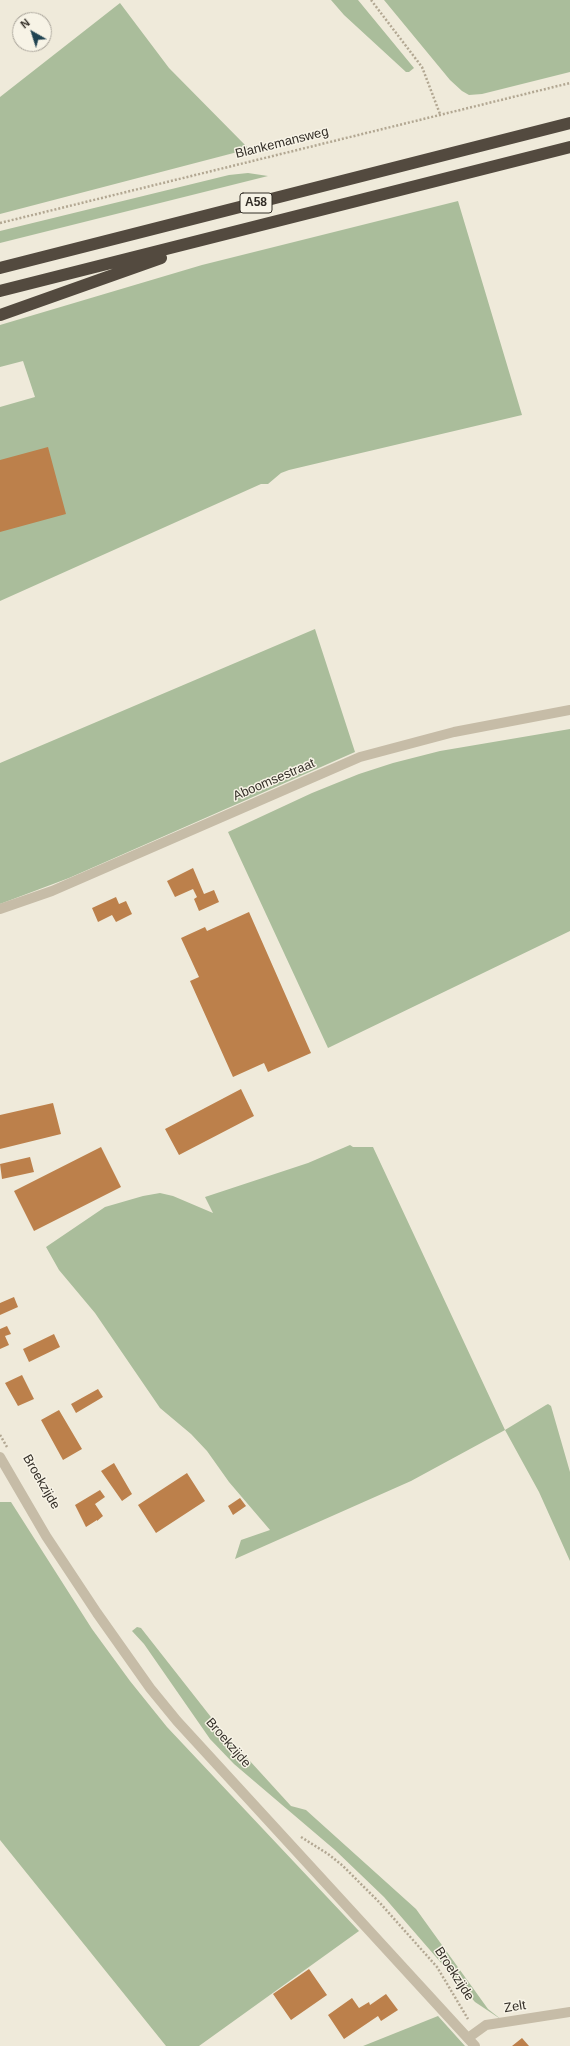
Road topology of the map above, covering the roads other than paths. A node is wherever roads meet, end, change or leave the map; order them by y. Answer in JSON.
{"nodes":[{"id":1,"x":570,"y":123,"type":"edge"},
{"id":2,"x":570,"y":147,"type":"edge"},
{"id":3,"x":229,"y":234,"type":"junction"},
{"id":4,"x":2,"y":267,"type":"edge"},
{"id":5,"x":0,"y":292,"type":"edge"},
{"id":6,"x":0,"y":315,"type":"edge"},
{"id":7,"x":570,"y":710,"type":"edge"},
{"id":8,"x":0,"y":909,"type":"edge"},
{"id":9,"x":0,"y":1457,"type":"edge"},
{"id":10,"x":570,"y":2012,"type":"edge"},
{"id":11,"x":468,"y":2038,"type":"junction"},
{"id":12,"x":475,"y":2046,"type":"edge"}],
"edges":[{"from":1,"to":4,"type":"highway","number":"A58"},
{"from":2,"to":3,"type":"highway","number":"A58"},
{"from":3,"to":5,"type":"highway","number":"A58"},
{"from":3,"to":6,"type":"highway","number":"A58"},
{"from":7,"to":8,"type":"street","name":"Aboomsestraat"},
{"from":9,"to":11,"type":"street","name":"Broekzijde"},
{"from":10,"to":11,"type":"street","name":"Zelt"},
{"from":11,"to":12,"type":"street","name":"Broekzijde"}]}
